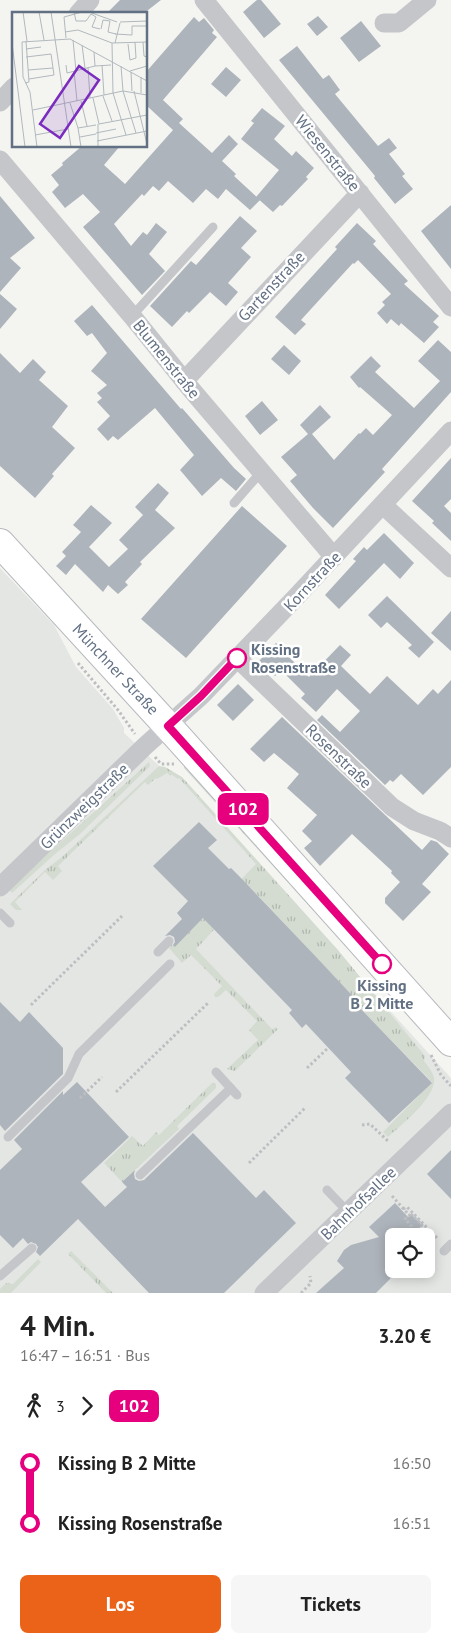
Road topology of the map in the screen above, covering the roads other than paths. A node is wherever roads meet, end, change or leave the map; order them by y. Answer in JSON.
{"nodes":[{"id":1,"x":90,"y":0,"type":"edge"},
{"id":2,"x":204,"y":0,"type":"edge"},
{"id":3,"x":428,"y":0,"type":"edge"},
{"id":4,"x":80,"y":12,"type":"edge"},
{"id":5,"x":384,"y":22,"type":"dead end"},
{"id":6,"x":12,"y":88,"type":"edge"},
{"id":7,"x":0,"y":102,"type":"edge"},
{"id":8,"x":0,"y":160,"type":"edge"},
{"id":9,"x":360,"y":193,"type":"junction"},
{"id":10,"x":213,"y":227,"type":"dead end"},
{"id":11,"x":451,"y":307,"type":"edge"},
{"id":12,"x":132,"y":316,"type":"junction"},
{"id":13,"x":184,"y":381,"type":"junction"},
{"id":14,"x":451,"y":431,"type":"edge"},
{"id":15,"x":261,"y":472,"type":"junction"},
{"id":16,"x":234,"y":503,"type":"dead end"},
{"id":17,"x":383,"y":504,"type":"junction"},
{"id":18,"x":0,"y":543,"type":"edge"},
{"id":19,"x":334,"y":557,"type":"junction"},
{"id":20,"x":451,"y":568,"type":"edge"},
{"id":21,"x":237,"y":658,"type":"junction"},
{"id":22,"x":168,"y":726,"type":"junction"},
{"id":23,"x":451,"y":838,"type":"edge"},
{"id":24,"x":0,"y":887,"type":"edge"},
{"id":25,"x":0,"y":913,"type":"edge"},
{"id":26,"x":10,"y":923,"type":"dead end"},
{"id":27,"x":169,"y":941,"type":"dead end"},
{"id":28,"x":158,"y":952,"type":"dead end"},
{"id":29,"x":170,"y":964,"type":"dead end"},
{"id":30,"x":451,"y":1042,"type":"edge"},
{"id":31,"x":216,"y":1072,"type":"dead end"},
{"id":32,"x":451,"y":1112,"type":"edge"},
{"id":33,"x":8,"y":1137,"type":"dead end"},
{"id":34,"x":140,"y":1174,"type":"dead end"},
{"id":35,"x":327,"y":1190,"type":"dead end"},
{"id":36,"x":348,"y":1212,"type":"junction"},
{"id":37,"x":32,"y":1248,"type":"dead end"},
{"id":38,"x":0,"y":1276,"type":"edge"},
{"id":39,"x":264,"y":1293,"type":"edge"}],
"edges":[{"from":1,"to":4,"type":"street"},
{"from":2,"to":9,"type":"street","name":"Wiesenstraße"},
{"from":3,"to":5,"type":"street"},
{"from":6,"to":7,"type":"street"},
{"from":8,"to":12,"type":"street","name":"Blumenstraße"},
{"from":9,"to":11,"type":"street","name":"Wiesenstraße"},
{"from":9,"to":13,"type":"street","name":"Gartenstraße"},
{"from":10,"to":12,"type":"lane"},
{"from":12,"to":13,"type":"street","name":"Blumenstraße"},
{"from":13,"to":15,"type":"street","name":"Blumenstraße"},
{"from":14,"to":17,"type":"street","name":"Kornstraße"},
{"from":15,"to":16,"type":"lane"},
{"from":15,"to":19,"type":"street","name":"Blumenstraße"},
{"from":17,"to":19,"type":"street","name":"Kornstraße"},
{"from":17,"to":20,"type":"street"},
{"from":18,"to":22,"type":"main road","name":"Münchner Straße"},
{"from":19,"to":21,"type":"street","name":"Kornstraße"},
{"from":21,"to":22,"type":"street","name":"Kornstraße"},
{"from":21,"to":23,"type":"street","name":"Rosenstraße"},
{"from":22,"to":24,"type":"street","name":"Grünzweigstraße"},
{"from":22,"to":30,"type":"main road","name":"Münchner Straße"},
{"from":25,"to":26,"type":"lane"},
{"from":27,"to":28,"type":"lane"},
{"from":29,"to":33,"type":"lane"},
{"from":31,"to":34,"type":"lane"},
{"from":32,"to":36,"type":"street","name":"Bahnhofsallee"},
{"from":35,"to":36,"type":"lane"},
{"from":36,"to":39,"type":"street","name":"Bahnhofsallee"},
{"from":37,"to":38,"type":"lane"}]}
